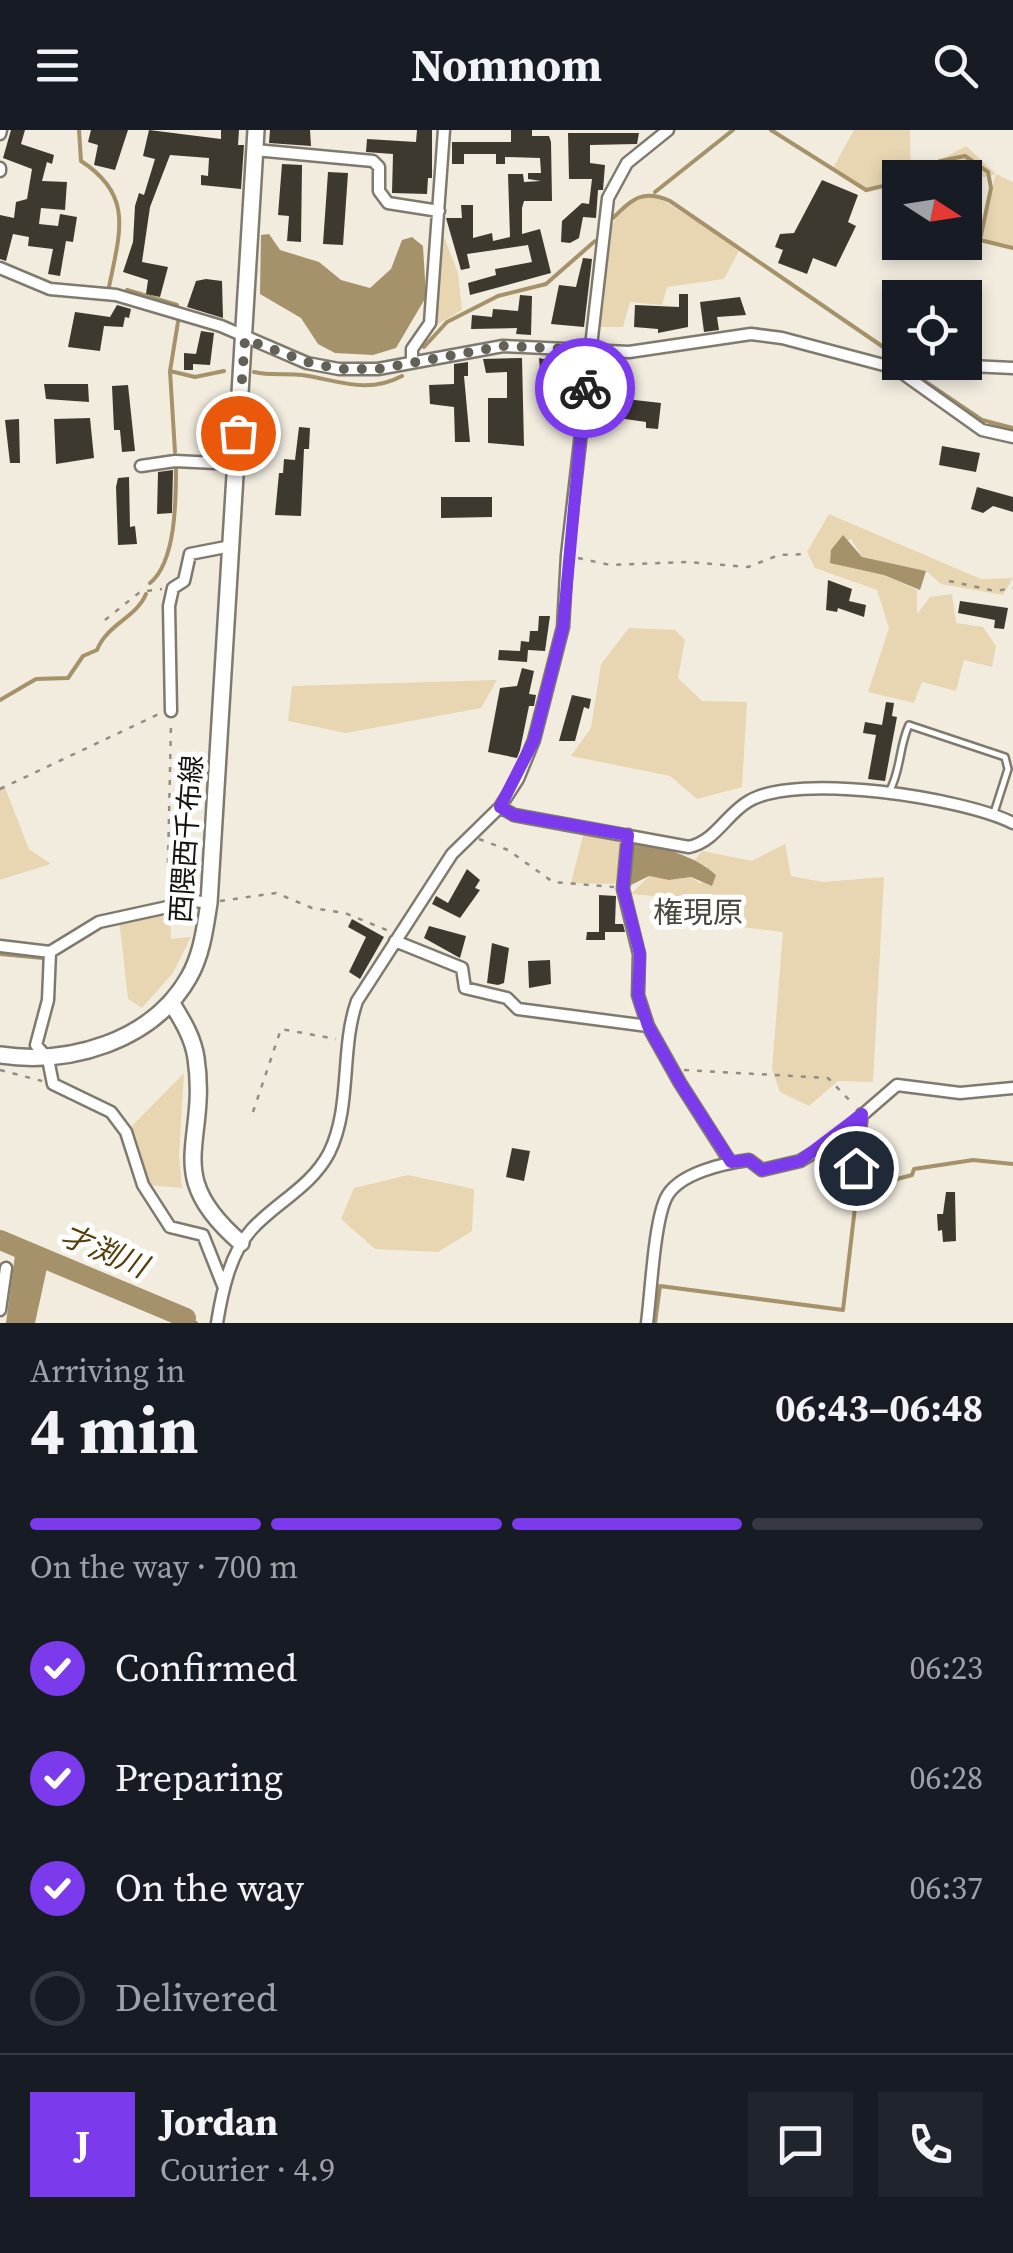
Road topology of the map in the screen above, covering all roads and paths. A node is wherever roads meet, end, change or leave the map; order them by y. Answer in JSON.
{"nodes":[{"id":1,"x":256,"y":130,"type":"edge"},
{"id":2,"x":444,"y":130,"type":"edge"},
{"id":3,"x":668,"y":130,"type":"edge"},
{"id":4,"x":255,"y":150,"type":"junction"},
{"id":5,"x":439,"y":211,"type":"junction"},
{"id":6,"x":0,"y":268,"type":"edge"},
{"id":7,"x":245,"y":339,"type":"junction"},
{"id":8,"x":589,"y":350,"type":"junction"},
{"id":9,"x":412,"y":362,"type":"junction"},
{"id":10,"x":882,"y":365,"type":"edge"},
{"id":11,"x":982,"y":367,"type":"edge"},
{"id":12,"x":1013,"y":368,"type":"edge"},
{"id":13,"x":911,"y":380,"type":"edge"},
{"id":14,"x":1013,"y":437,"type":"edge"},
{"id":15,"x":236,"y":464,"type":"junction"},
{"id":16,"x":141,"y":466,"type":"dead end"},
{"id":17,"x":230,"y":546,"type":"junction"},
{"id":18,"x":806,"y":554,"type":"dead end"},
{"id":19,"x":567,"y":555,"type":"junction"},
{"id":20,"x":950,"y":581,"type":"dead end"},
{"id":21,"x":173,"y":588,"type":"junction"},
{"id":22,"x":1013,"y":588,"type":"edge"},
{"id":23,"x":105,"y":620,"type":"dead end"},
{"id":24,"x":171,"y":711,"type":"junction"},
{"id":25,"x":0,"y":790,"type":"edge"},
{"id":26,"x":890,"y":790,"type":"junction"},
{"id":27,"x":500,"y":807,"type":"junction"},
{"id":28,"x":993,"y":816,"type":"junction"},
{"id":29,"x":1013,"y":823,"type":"edge"},
{"id":30,"x":468,"y":835,"type":"junction"},
{"id":31,"x":628,"y":835,"type":"junction"},
{"id":32,"x":168,"y":863,"type":"dead end"},
{"id":33,"x":623,"y":888,"type":"junction"},
{"id":34,"x":209,"y":903,"type":"junction"},
{"id":35,"x":395,"y":941,"type":"junction"},
{"id":36,"x":0,"y":946,"type":"edge"},
{"id":37,"x":50,"y":952,"type":"junction"},
{"id":38,"x":171,"y":1002,"type":"junction"},
{"id":39,"x":648,"y":1026,"type":"junction"},
{"id":40,"x":348,"y":1042,"type":"junction"},
{"id":41,"x":0,"y":1055,"type":"edge"},
{"id":42,"x":48,"y":1059,"type":"junction"},
{"id":43,"x":672,"y":1069,"type":"junction"},
{"id":44,"x":0,"y":1070,"type":"edge"},
{"id":45,"x":53,"y":1084,"type":"junction"},
{"id":46,"x":1013,"y":1088,"type":"edge"},
{"id":47,"x":254,"y":1112,"type":"dead end"},
{"id":48,"x":862,"y":1114,"type":"junction"},
{"id":49,"x":731,"y":1162,"type":"junction"},
{"id":50,"x":870,"y":1193,"type":"dead end"},
{"id":51,"x":242,"y":1243,"type":"junction"},
{"id":52,"x":6,"y":1268,"type":"dead end"},
{"id":53,"x":224,"y":1288,"type":"junction"},
{"id":54,"x":0,"y":1310,"type":"edge"},
{"id":55,"x":217,"y":1323,"type":"edge"},
{"id":56,"x":647,"y":1323,"type":"edge"}],
"edges":[{"from":1,"to":4,"type":"street","name":"西隈西千布線"},
{"from":2,"to":5,"type":"street"},
{"from":3,"to":8,"type":"street"},
{"from":4,"to":5,"type":"street"},
{"from":4,"to":7,"type":"street","name":"西隈西千布線"},
{"from":5,"to":9,"type":"street"},
{"from":6,"to":7,"type":"street"},
{"from":7,"to":9,"type":"street"},
{"from":7,"to":15,"type":"street","name":"西隈西千布線"},
{"from":8,"to":9,"type":"street"},
{"from":8,"to":10,"type":"street"},
{"from":8,"to":19,"type":"street"},
{"from":11,"to":12,"type":"street"},
{"from":13,"to":14,"type":"street"},
{"from":15,"to":16,"type":"street"},
{"from":15,"to":17,"type":"street","name":"西隈西千布線"},
{"from":17,"to":21,"type":"street"},
{"from":17,"to":34,"type":"street","name":"西隈西千布線"},
{"from":18,"to":19,"type":"path"},
{"from":19,"to":27,"type":"street"},
{"from":20,"to":22,"type":"path"},
{"from":21,"to":23,"type":"path"},
{"from":21,"to":24,"type":"street"},
{"from":24,"to":25,"type":"path"},
{"from":24,"to":32,"type":"path"},
{"from":26,"to":28,"type":"street"},
{"from":26,"to":28,"type":"lane"},
{"from":26,"to":31,"type":"street"},
{"from":27,"to":30,"type":"street"},
{"from":27,"to":31,"type":"street"},
{"from":28,"to":29,"type":"street"},
{"from":30,"to":33,"type":"path"},
{"from":30,"to":35,"type":"street"},
{"from":31,"to":33,"type":"street"},
{"from":33,"to":39,"type":"street"},
{"from":34,"to":35,"type":"path"},
{"from":34,"to":37,"type":"street"},
{"from":34,"to":38,"type":"street","name":"西隈西千布線"},
{"from":35,"to":39,"type":"street"},
{"from":35,"to":40,"type":"street"},
{"from":36,"to":37,"type":"street"},
{"from":37,"to":42,"type":"street"},
{"from":38,"to":42,"type":"street","name":"西隈西千布線"},
{"from":38,"to":51,"type":"street"},
{"from":39,"to":43,"type":"street"},
{"from":40,"to":47,"type":"path"},
{"from":40,"to":51,"type":"street"},
{"from":41,"to":42,"type":"street","name":"西隈西千布線"},
{"from":42,"to":45,"type":"street"},
{"from":43,"to":48,"type":"path"},
{"from":43,"to":49,"type":"street"},
{"from":44,"to":45,"type":"path"},
{"from":45,"to":53,"type":"street"},
{"from":46,"to":48,"type":"street"},
{"from":48,"to":49,"type":"street"},
{"from":48,"to":50,"type":"street"},
{"from":49,"to":56,"type":"street"},
{"from":51,"to":53,"type":"street"},
{"from":52,"to":54,"type":"street"},
{"from":53,"to":55,"type":"street"}]}
